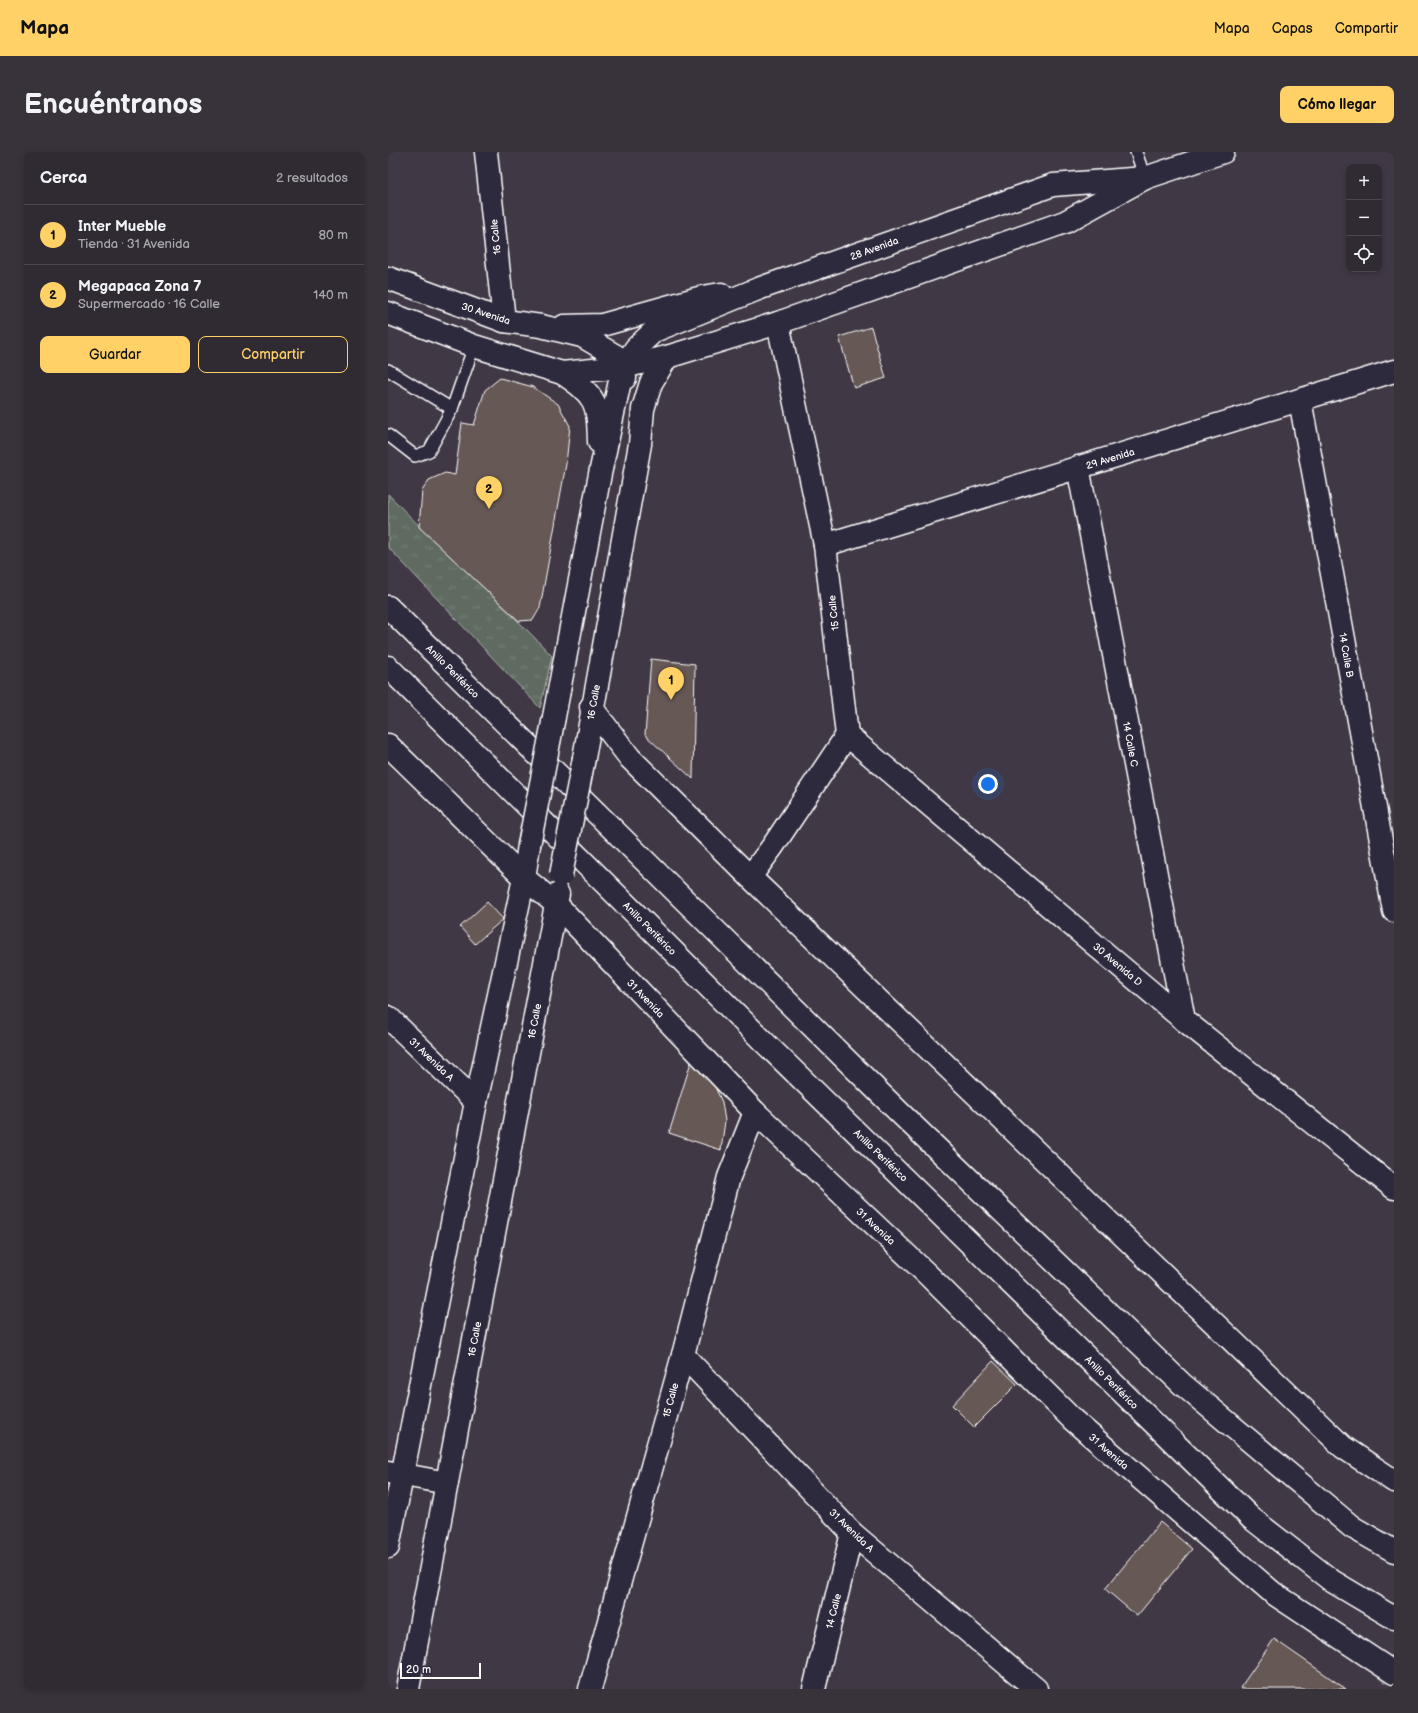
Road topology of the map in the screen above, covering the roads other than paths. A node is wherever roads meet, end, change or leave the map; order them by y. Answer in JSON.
{"nodes":[{"id":1,"x":486,"y":152,"type":"edge"},
{"id":2,"x":1136,"y":152,"type":"edge"},
{"id":3,"x":1223,"y":152,"type":"edge"},
{"id":4,"x":1145,"y":178,"type":"junction"},
{"id":5,"x":388,"y":278,"type":"edge"},
{"id":6,"x":758,"y":290,"type":"junction"},
{"id":7,"x":388,"y":313,"type":"edge"},
{"id":8,"x":504,"y":321,"type":"junction"},
{"id":9,"x":778,"y":323,"type":"junction"},
{"id":10,"x":541,"y":326,"type":"junction"},
{"id":11,"x":474,"y":346,"type":"junction"},
{"id":12,"x":667,"y":357,"type":"junction"},
{"id":13,"x":623,"y":367,"type":"junction"},
{"id":14,"x":388,"y":370,"type":"edge"},
{"id":15,"x":1394,"y":371,"type":"edge"},
{"id":16,"x":562,"y":373,"type":"junction"},
{"id":17,"x":1300,"y":400,"type":"junction"},
{"id":18,"x":452,"y":409,"type":"junction"},
{"id":19,"x":388,"y":435,"type":"edge"},
{"id":20,"x":640,"y":444,"type":"junction"},
{"id":21,"x":1078,"y":468,"type":"junction"},
{"id":22,"x":600,"y":474,"type":"junction"},
{"id":23,"x":825,"y":545,"type":"junction"},
{"id":24,"x":388,"y":607,"type":"edge"},
{"id":25,"x":388,"y":667,"type":"edge"},
{"id":26,"x":591,"y":707,"type":"junction"},
{"id":27,"x":847,"y":735,"type":"junction"},
{"id":28,"x":388,"y":745,"type":"edge"},
{"id":29,"x":750,"y":877,"type":"junction"},
{"id":30,"x":524,"y":878,"type":"junction"},
{"id":31,"x":556,"y":904,"type":"junction"},
{"id":32,"x":1394,"y":911,"type":"edge"},
{"id":33,"x":388,"y":1017,"type":"edge"},
{"id":34,"x":1184,"y":1020,"type":"junction"},
{"id":35,"x":476,"y":1102,"type":"junction"},
{"id":36,"x":755,"y":1112,"type":"junction"},
{"id":37,"x":1394,"y":1188,"type":"edge"},
{"id":38,"x":683,"y":1354,"type":"junction"},
{"id":39,"x":395,"y":1473,"type":"edge"},
{"id":40,"x":1394,"y":1480,"type":"edge"},
{"id":41,"x":447,"y":1483,"type":"junction"},
{"id":42,"x":852,"y":1533,"type":"junction"},
{"id":43,"x":388,"y":1548,"type":"edge"},
{"id":44,"x":1394,"y":1551,"type":"edge"},
{"id":45,"x":1394,"y":1618,"type":"edge"},
{"id":46,"x":1394,"y":1673,"type":"edge"},
{"id":47,"x":408,"y":1689,"type":"edge"},
{"id":48,"x":590,"y":1689,"type":"edge"},
{"id":49,"x":814,"y":1689,"type":"edge"},
{"id":50,"x":1036,"y":1689,"type":"edge"}],
"edges":[{"from":1,"to":8,"type":"main road","name":"16 Calle"},
{"from":2,"to":4,"type":"lane"},
{"from":3,"to":4,"type":"main road","name":"28 Avenida"},
{"from":4,"to":6,"type":"main road","name":"28 Avenida"},
{"from":4,"to":9,"type":"main road","name":"28 Avenida"},
{"from":5,"to":8,"type":"main road","name":"30 Avenida"},
{"from":6,"to":10,"type":"main road"},
{"from":6,"to":13,"type":"main road","name":"28 Avenida"},
{"from":7,"to":11,"type":"main road"},
{"from":8,"to":10,"type":"main road","name":"30 Avenida"},
{"from":9,"to":12,"type":"main road","name":"28 Avenida"},
{"from":9,"to":23,"type":"main road","name":"15 Calle"},
{"from":10,"to":13,"type":"main road","name":"30 Avenida"},
{"from":11,"to":16,"type":"main road"},
{"from":11,"to":18,"type":"lane"},
{"from":12,"to":13,"type":"main road"},
{"from":12,"to":20,"type":"main road","name":"16 Calle"},
{"from":13,"to":16,"type":"main road"},
{"from":13,"to":20,"type":"main road","name":"30 Avenida"},
{"from":13,"to":22,"type":"main road"},
{"from":14,"to":18,"type":"lane"},
{"from":15,"to":17,"type":"main road","name":"29 Avenida"},
{"from":16,"to":22,"type":"main road"},
{"from":17,"to":21,"type":"main road","name":"29 Avenida"},
{"from":17,"to":32,"type":"main road","name":"14 Calle B"},
{"from":18,"to":19,"type":"lane"},
{"from":20,"to":26,"type":"main road","name":"16 Calle"},
{"from":21,"to":23,"type":"main road","name":"29 Avenida"},
{"from":21,"to":34,"type":"main road","name":"14 Calle C"},
{"from":22,"to":30,"type":"main road","bridge":true},
{"from":23,"to":27,"type":"main road","name":"15 Calle"},
{"from":24,"to":44,"type":"main road","name":"Anillo Periférico"},
{"from":25,"to":45,"type":"main road","name":"Anillo Periférico"},
{"from":26,"to":29,"type":"main road"},
{"from":26,"to":31,"type":"main road","name":"16 Calle","bridge":true},
{"from":27,"to":29,"type":"main road"},
{"from":27,"to":34,"type":"main road","name":"30 Avenida D"},
{"from":28,"to":30,"type":"main road","name":"31 Avenida"},
{"from":29,"to":40,"type":"main road"},
{"from":30,"to":31,"type":"main road","name":"31 Avenida"},
{"from":30,"to":35,"type":"main road"},
{"from":31,"to":36,"type":"main road","name":"31 Avenida"},
{"from":31,"to":41,"type":"main road","name":"16 Calle"},
{"from":33,"to":35,"type":"main road","name":"31 Avenida A"},
{"from":34,"to":37,"type":"main road","name":"30 Avenida D"},
{"from":35,"to":39,"type":"main road"},
{"from":36,"to":38,"type":"main road","name":"15 Calle"},
{"from":36,"to":46,"type":"main road","name":"31 Avenida"},
{"from":38,"to":42,"type":"main road","name":"31 Avenida A"},
{"from":38,"to":48,"type":"main road","name":"15 Calle"},
{"from":39,"to":41,"type":"main road"},
{"from":39,"to":43,"type":"main road"},
{"from":41,"to":47,"type":"main road","name":"16 Calle"},
{"from":42,"to":49,"type":"main road","name":"14 Calle"},
{"from":42,"to":50,"type":"main road","name":"31 Avenida A"}]}
